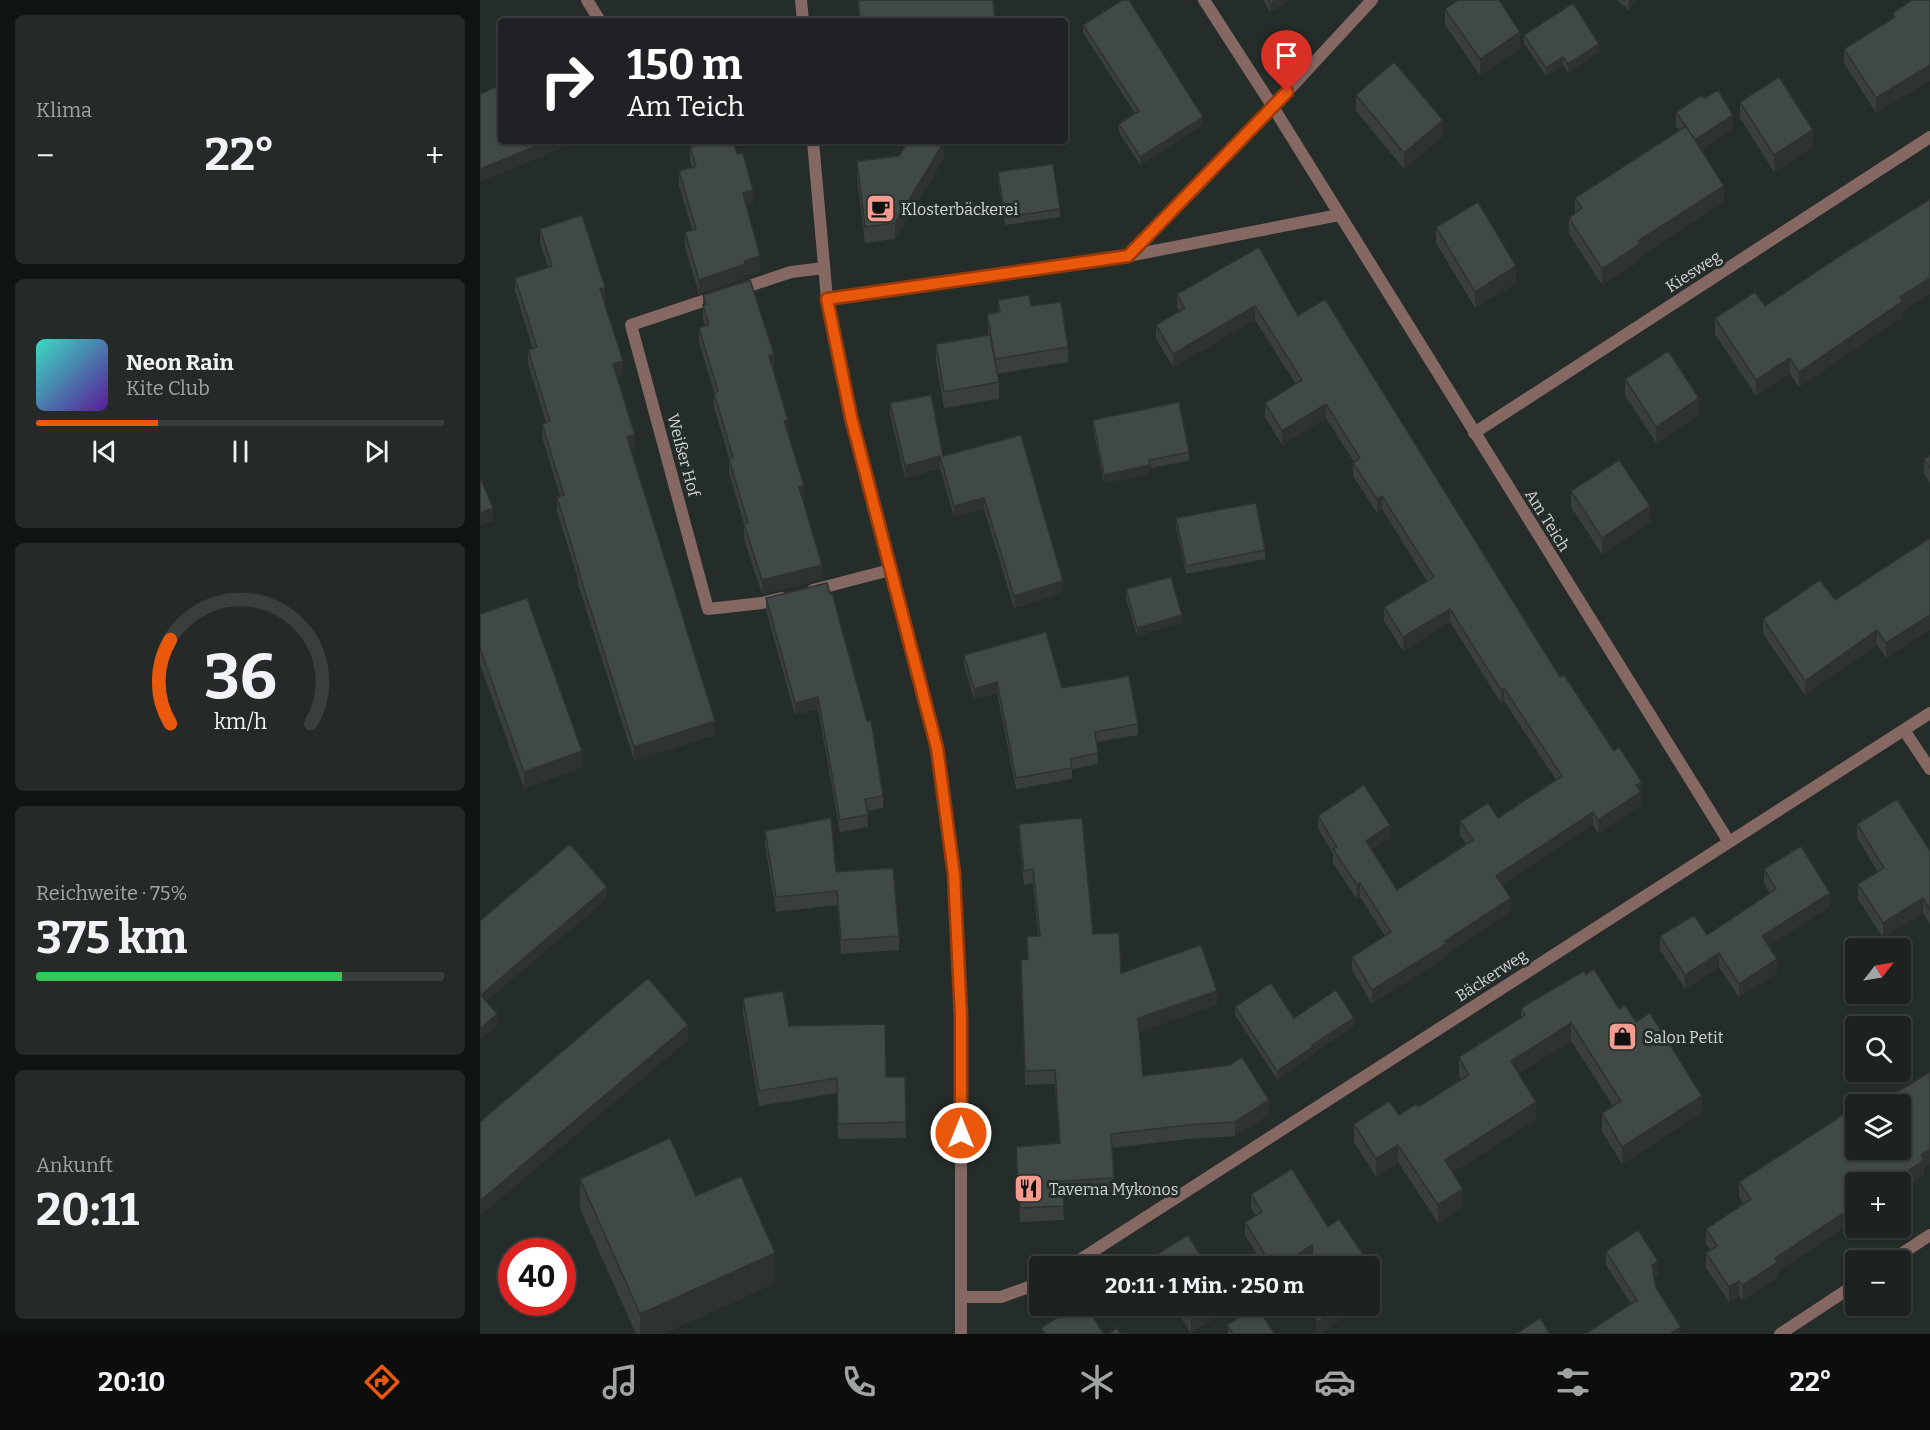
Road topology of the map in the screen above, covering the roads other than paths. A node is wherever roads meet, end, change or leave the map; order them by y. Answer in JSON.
{"nodes":[{"id":1,"x":586,"y":0,"type":"edge"},
{"id":2,"x":801,"y":0,"type":"edge"},
{"id":3,"x":1204,"y":0,"type":"edge"},
{"id":4,"x":1372,"y":0,"type":"edge"},
{"id":5,"x":598,"y":18,"type":"edge"},
{"id":6,"x":803,"y":18,"type":"edge"},
{"id":7,"x":1273,"y":108,"type":"junction"},
{"id":8,"x":1930,"y":137,"type":"edge"},
{"id":9,"x":813,"y":144,"type":"edge"},
{"id":10,"x":1340,"y":215,"type":"junction"},
{"id":11,"x":1128,"y":256,"type":"junction"},
{"id":12,"x":824,"y":268,"type":"junction"},
{"id":13,"x":827,"y":299,"type":"junction"},
{"id":14,"x":1474,"y":433,"type":"junction"},
{"id":15,"x":890,"y":570,"type":"junction"},
{"id":16,"x":1930,"y":713,"type":"edge"},
{"id":17,"x":1904,"y":730,"type":"junction"},
{"id":18,"x":1930,"y":769,"type":"edge"},
{"id":19,"x":1729,"y":842,"type":"junction"},
{"id":20,"x":1930,"y":1235,"type":"edge"},
{"id":21,"x":1907,"y":1250,"type":"edge"},
{"id":22,"x":1086,"y":1256,"type":"edge"},
{"id":23,"x":1029,"y":1287,"type":"edge"},
{"id":24,"x":1845,"y":1291,"type":"edge"},
{"id":25,"x":961,"y":1297,"type":"junction"},
{"id":26,"x":961,"y":1334,"type":"edge"},
{"id":27,"x":1780,"y":1334,"type":"edge"}],
"edges":[{"from":1,"to":5,"type":"street"},
{"from":2,"to":6,"type":"street"},
{"from":3,"to":7,"type":"street","name":"Am Teich"},
{"from":4,"to":7,"type":"street"},
{"from":7,"to":10,"type":"street","name":"Am Teich"},
{"from":7,"to":11,"type":"street"},
{"from":8,"to":14,"type":"street","name":"Kiesweg"},
{"from":9,"to":12,"type":"street"},
{"from":10,"to":11,"type":"street"},
{"from":10,"to":14,"type":"street","name":"Am Teich"},
{"from":11,"to":13,"type":"street"},
{"from":12,"to":13,"type":"street"},
{"from":12,"to":15,"type":"street","name":"Weißer Hof"},
{"from":13,"to":15,"type":"street"},
{"from":14,"to":19,"type":"street","name":"Am Teich"},
{"from":15,"to":25,"type":"street"},
{"from":16,"to":17,"type":"street","name":"Bäckerweg"},
{"from":17,"to":18,"type":"street"},
{"from":17,"to":19,"type":"street","name":"Bäckerweg"},
{"from":19,"to":22,"type":"street","name":"Bäckerweg"},
{"from":20,"to":21,"type":"street"},
{"from":23,"to":25,"type":"street"},
{"from":24,"to":27,"type":"street"},
{"from":25,"to":26,"type":"street"}]}
